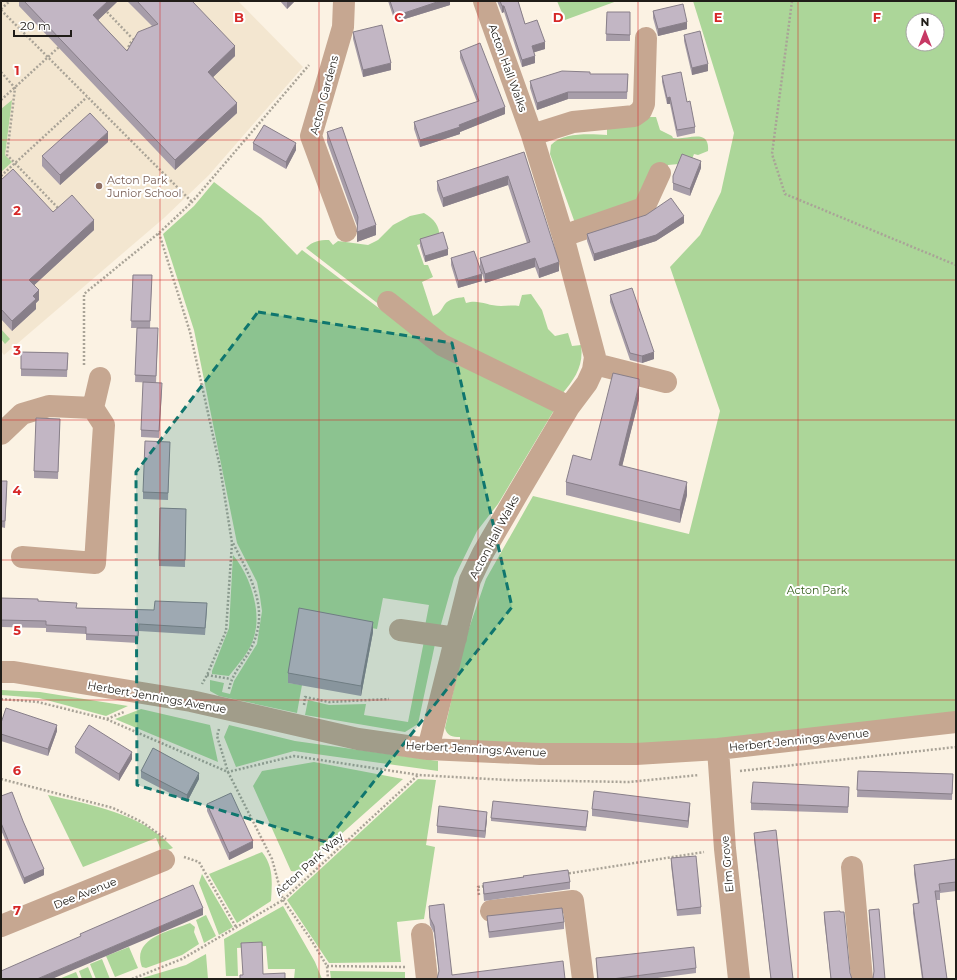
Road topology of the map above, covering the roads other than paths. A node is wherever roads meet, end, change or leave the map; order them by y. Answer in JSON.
{"nodes":[{"id":1,"x":344,"y":1,"type":"edge"},
{"id":2,"x":484,"y":1,"type":"edge"},
{"id":3,"x":646,"y":38,"type":"dead end"},
{"id":4,"x":532,"y":135,"type":"junction"},
{"id":5,"x":660,"y":173,"type":"dead end"},
{"id":6,"x":346,"y":231,"type":"dead end"},
{"id":7,"x":563,"y":236,"type":"junction"},
{"id":8,"x":388,"y":302,"type":"dead end"},
{"id":9,"x":595,"y":364,"type":"junction"},
{"id":10,"x":92,"y":375,"type":"road end"},
{"id":11,"x":666,"y":382,"type":"dead end"},
{"id":12,"x":570,"y":407,"type":"junction"},
{"id":13,"x":94,"y":408,"type":"junction"},
{"id":14,"x":1,"y":434,"type":"edge"},
{"id":15,"x":22,"y":557,"type":"dead end"},
{"id":16,"x":400,"y":630,"type":"dead end"},
{"id":17,"x":456,"y":638,"type":"junction"},
{"id":18,"x":1,"y":672,"type":"edge"},
{"id":19,"x":956,"y":722,"type":"edge"},
{"id":20,"x":428,"y":749,"type":"junction"},
{"id":21,"x":718,"y":749,"type":"junction"},
{"id":22,"x":167,"y":851,"type":"road end"},
{"id":23,"x":852,"y":867,"type":"dead end"},
{"id":24,"x":491,"y":911,"type":"road end"},
{"id":25,"x":2,"y":922,"type":"edge"},
{"id":26,"x":422,"y":934,"type":"dead end"},
{"id":27,"x":426,"y":973,"type":"edge"},
{"id":28,"x":583,"y":979,"type":"edge"},
{"id":29,"x":738,"y":979,"type":"edge"},
{"id":30,"x":862,"y":979,"type":"edge"}],
"edges":[{"from":1,"to":6,"type":"street","name":"Acton Gardens"},
{"from":2,"to":4,"type":"street","name":"Acton Hall Walks"},
{"from":3,"to":4,"type":"street"},
{"from":4,"to":7,"type":"street","name":"Acton Hall Walks"},
{"from":5,"to":7,"type":"street"},
{"from":7,"to":9,"type":"street","name":"Acton Hall Walks"},
{"from":8,"to":12,"type":"street"},
{"from":9,"to":11,"type":"street"},
{"from":9,"to":12,"type":"street","name":"Acton Hall Walks"},
{"from":10,"to":13,"type":"street"},
{"from":12,"to":17,"type":"street","name":"Acton Hall Walks"},
{"from":13,"to":14,"type":"street"},
{"from":13,"to":15,"type":"street"},
{"from":16,"to":17,"type":"street"},
{"from":17,"to":20,"type":"street","name":"Acton Hall Walks"},
{"from":18,"to":20,"type":"street","name":"Herbert Jennings Avenue"},
{"from":19,"to":21,"type":"street","name":"Herbert Jennings Avenue"},
{"from":20,"to":21,"type":"street","name":"Herbert Jennings Avenue"},
{"from":21,"to":29,"type":"street","name":"Elm Grove"},
{"from":22,"to":25,"type":"street","name":"Dee Avenue"},
{"from":23,"to":30,"type":"street"},
{"from":24,"to":28,"type":"street"},
{"from":26,"to":27,"type":"street"}]}
